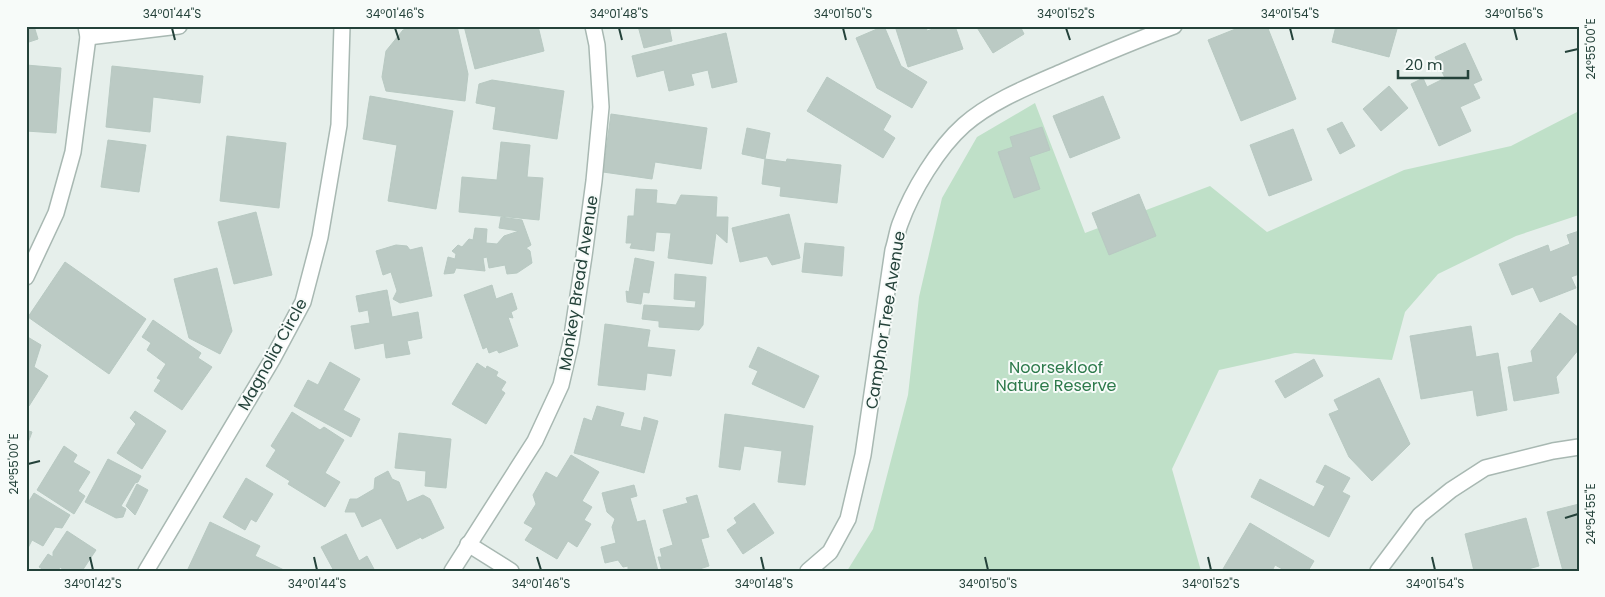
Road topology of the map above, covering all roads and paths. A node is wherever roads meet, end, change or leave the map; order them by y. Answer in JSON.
{"nodes":[{"id":1,"x":179,"y":26,"type":"edge"},
{"id":2,"x":342,"y":26,"type":"edge"},
{"id":3,"x":593,"y":26,"type":"edge"},
{"id":4,"x":1174,"y":26,"type":"edge"},
{"id":5,"x":87,"y":32,"type":"edge"},
{"id":6,"x":26,"y":277,"type":"edge"},
{"id":7,"x":1579,"y":447,"type":"edge"},
{"id":8,"x":468,"y":544,"type":"junction"},
{"id":9,"x":146,"y":571,"type":"edge"},
{"id":10,"x":452,"y":571,"type":"edge"},
{"id":11,"x":511,"y":571,"type":"edge"},
{"id":12,"x":808,"y":571,"type":"edge"},
{"id":13,"x":1378,"y":571,"type":"edge"}],
"edges":[{"from":1,"to":5,"type":"street"},
{"from":2,"to":9,"type":"street","name":"Magnolia Circle"},
{"from":3,"to":8,"type":"street","name":"Monkey Bread Avenue"},
{"from":4,"to":12,"type":"street","name":"Camphor Tree Avenue"},
{"from":5,"to":6,"type":"street"},
{"from":7,"to":13,"type":"street"},
{"from":8,"to":10,"type":"street","name":"Monkey Bread Avenue"},
{"from":8,"to":11,"type":"street"}]}
